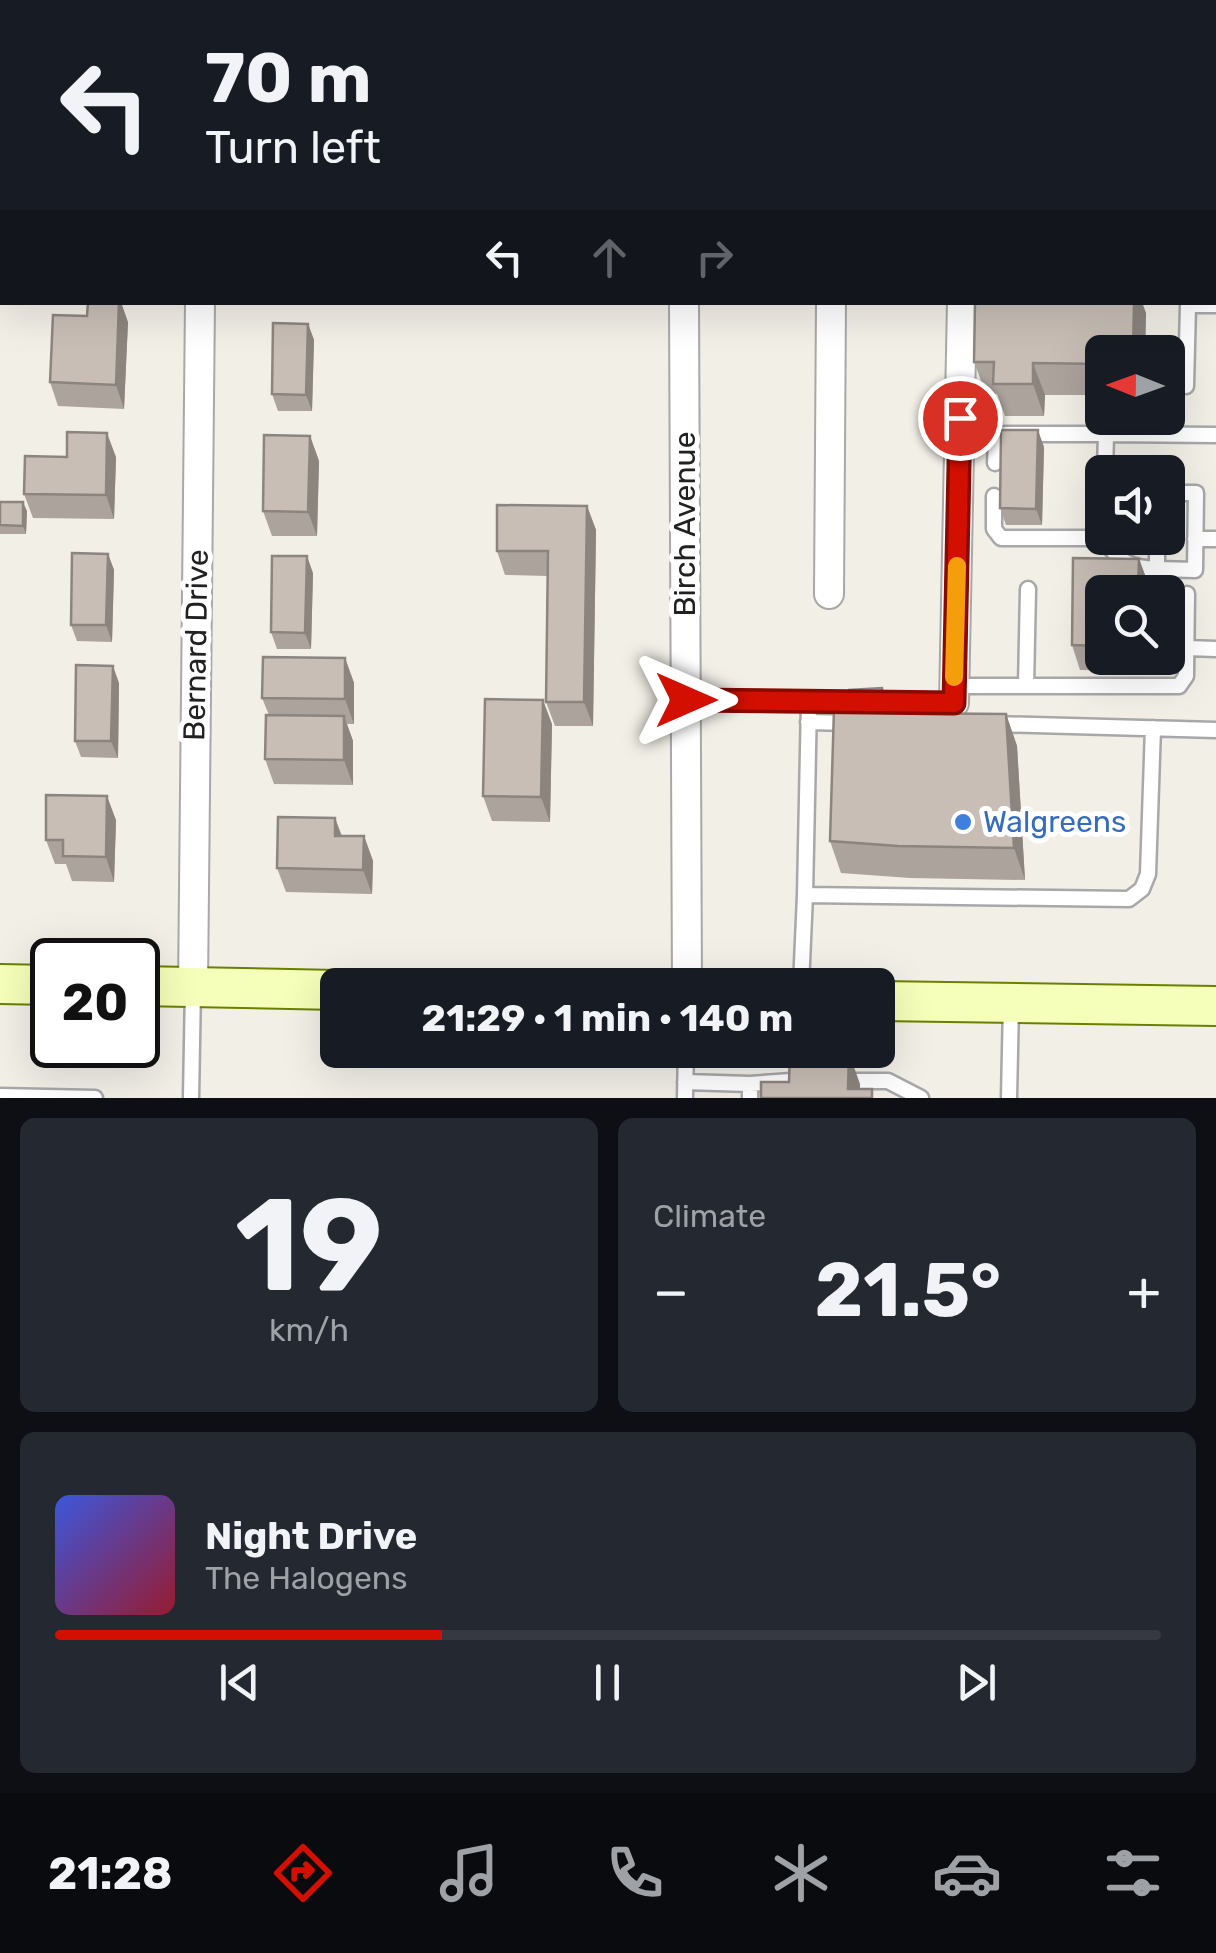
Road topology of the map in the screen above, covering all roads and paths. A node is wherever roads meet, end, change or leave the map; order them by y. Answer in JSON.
{"nodes":[{"id":1,"x":200,"y":305,"type":"edge"},
{"id":2,"x":684,"y":305,"type":"edge"},
{"id":3,"x":831,"y":305,"type":"edge"},
{"id":4,"x":962,"y":305,"type":"edge"},
{"id":5,"x":1187,"y":305,"type":"edge"},
{"id":6,"x":1186,"y":386,"type":"dead end"},
{"id":7,"x":1085,"y":434,"type":"edge"},
{"id":8,"x":1185,"y":435,"type":"edge"},
{"id":9,"x":1216,"y":435,"type":"edge"},
{"id":10,"x":995,"y":462,"type":"dead end"},
{"id":11,"x":1185,"y":493,"type":"edge"},
{"id":12,"x":994,"y":496,"type":"dead end"},
{"id":13,"x":1085,"y":539,"type":"edge"},
{"id":14,"x":1196,"y":540,"type":"junction"},
{"id":15,"x":1216,"y":540,"type":"edge"},
{"id":16,"x":1115,"y":555,"type":"edge"},
{"id":17,"x":1157,"y":555,"type":"edge"},
{"id":18,"x":1157,"y":569,"type":"junction"},
{"id":19,"x":1028,"y":590,"type":"dead end"},
{"id":20,"x":829,"y":594,"type":"dead end"},
{"id":21,"x":1187,"y":594,"type":"dead end"},
{"id":22,"x":1187,"y":648,"type":"junction"},
{"id":23,"x":1216,"y":649,"type":"edge"},
{"id":24,"x":1026,"y":686,"type":"junction"},
{"id":25,"x":686,"y":700,"type":"junction"},
{"id":26,"x":809,"y":702,"type":"junction"},
{"id":27,"x":963,"y":708,"type":"junction"},
{"id":28,"x":808,"y":722,"type":"junction"},
{"id":29,"x":860,"y":724,"type":"edge"},
{"id":30,"x":1153,"y":728,"type":"junction"},
{"id":31,"x":1216,"y":730,"type":"edge"},
{"id":32,"x":804,"y":895,"type":"junction"},
{"id":33,"x":687,"y":968,"type":"edge"},
{"id":34,"x":802,"y":968,"type":"edge"},
{"id":35,"x":0,"y":984,"type":"edge"},
{"id":36,"x":30,"y":984,"type":"edge"},
{"id":37,"x":160,"y":986,"type":"edge"},
{"id":38,"x":193,"y":987,"type":"junction"},
{"id":39,"x":320,"y":990,"type":"edge"},
{"id":40,"x":895,"y":1001,"type":"edge"},
{"id":41,"x":1011,"y":1003,"type":"junction"},
{"id":42,"x":1216,"y":1006,"type":"edge"},
{"id":43,"x":815,"y":1080,"type":"edge"},
{"id":44,"x":833,"y":1080,"type":"edge"},
{"id":45,"x":685,"y":1090,"type":"edge"},
{"id":46,"x":750,"y":1091,"type":"edge"},
{"id":47,"x":0,"y":1096,"type":"edge"},
{"id":48,"x":95,"y":1098,"type":"edge"},
{"id":49,"x":191,"y":1098,"type":"edge"},
{"id":50,"x":794,"y":1098,"type":"edge"},
{"id":51,"x":922,"y":1098,"type":"edge"},
{"id":52,"x":1009,"y":1098,"type":"edge"}],
"edges":[{"from":1,"to":38,"type":"street","name":"Bernard Drive"},
{"from":2,"to":25,"type":"street","name":"Birch Avenue"},
{"from":3,"to":20,"type":"street"},
{"from":4,"to":27,"type":"street"},
{"from":5,"to":6,"type":"lane"},
{"from":7,"to":10,"type":"lane"},
{"from":8,"to":9,"type":"lane"},
{"from":11,"to":14,"type":"lane"},
{"from":12,"to":13,"type":"lane"},
{"from":14,"to":15,"type":"lane"},
{"from":14,"to":18,"type":"lane"},
{"from":16,"to":18,"type":"lane"},
{"from":17,"to":18,"type":"lane"},
{"from":19,"to":24,"type":"lane"},
{"from":21,"to":22,"type":"lane"},
{"from":22,"to":23,"type":"lane"},
{"from":22,"to":24,"type":"lane"},
{"from":24,"to":27,"type":"lane"},
{"from":25,"to":26,"type":"lane"},
{"from":25,"to":33,"type":"street","name":"Birch Avenue"},
{"from":26,"to":27,"type":"lane"},
{"from":26,"to":28,"type":"lane"},
{"from":27,"to":30,"type":"lane"},
{"from":28,"to":29,"type":"lane"},
{"from":28,"to":32,"type":"lane"},
{"from":30,"to":31,"type":"lane"},
{"from":30,"to":32,"type":"lane"},
{"from":32,"to":34,"type":"lane"},
{"from":35,"to":36,"type":"street"},
{"from":37,"to":38,"type":"street"},
{"from":38,"to":39,"type":"street"},
{"from":38,"to":49,"type":"lane"},
{"from":40,"to":41,"type":"street"},
{"from":41,"to":42,"type":"street"},
{"from":41,"to":52,"type":"lane"},
{"from":43,"to":46,"type":"lane"},
{"from":44,"to":51,"type":"lane"},
{"from":45,"to":46,"type":"lane"},
{"from":46,"to":50,"type":"lane"},
{"from":47,"to":48,"type":"lane"}]}
